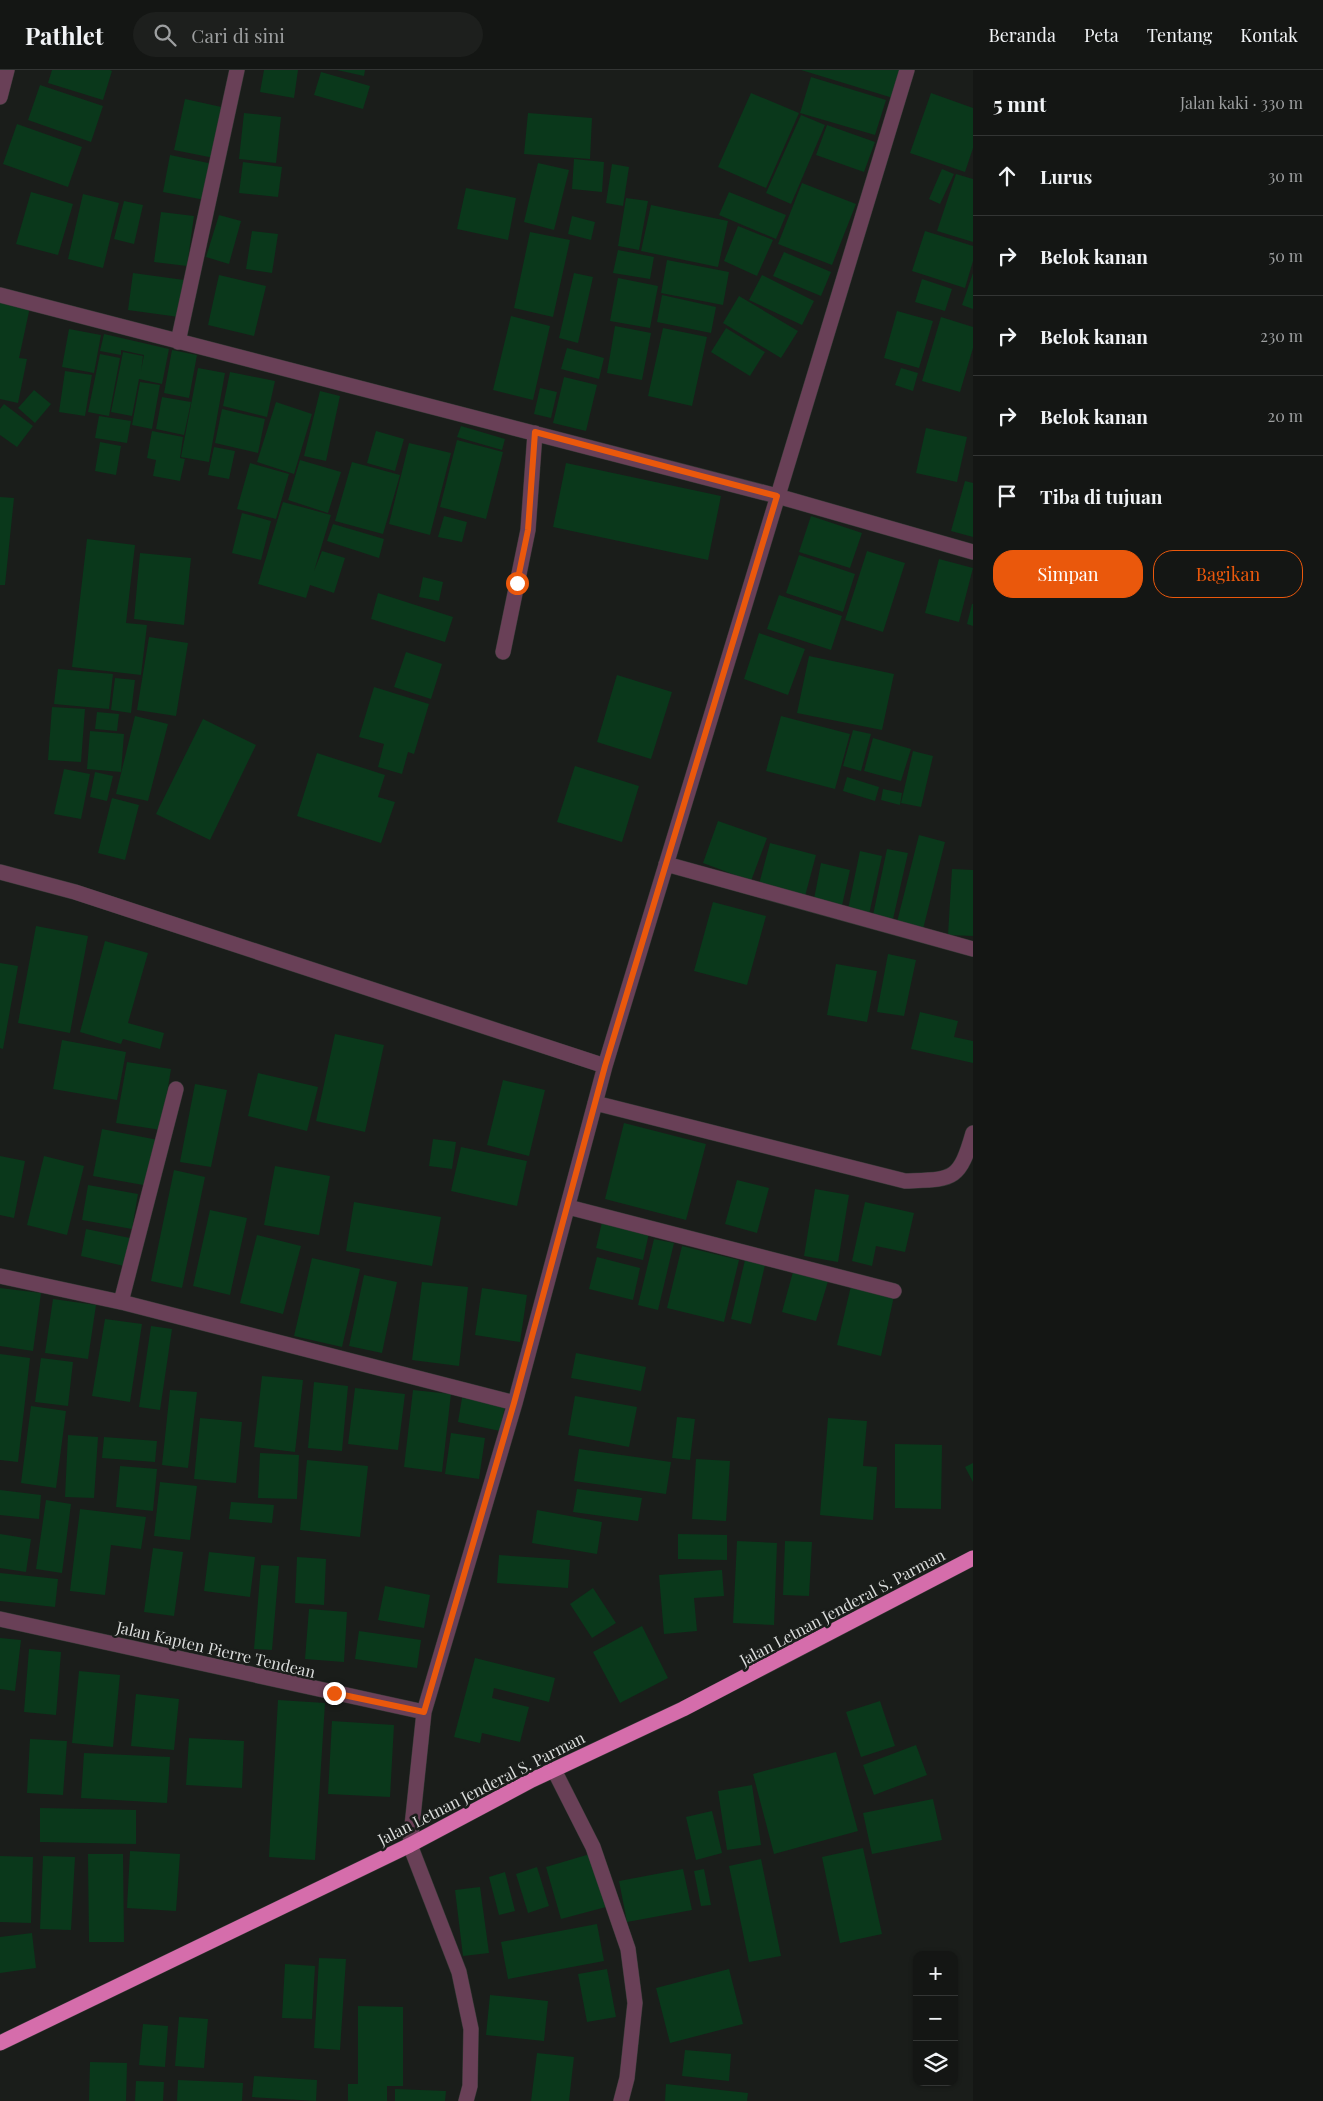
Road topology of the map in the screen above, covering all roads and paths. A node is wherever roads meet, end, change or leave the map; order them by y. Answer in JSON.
{"nodes":[{"id":1,"x":7,"y":70,"type":"edge"},
{"id":2,"x":237,"y":70,"type":"edge"},
{"id":3,"x":907,"y":70,"type":"edge"},
{"id":4,"x":0,"y":97,"type":"edge"},
{"id":5,"x":0,"y":295,"type":"edge"},
{"id":6,"x":178,"y":342,"type":"junction"},
{"id":7,"x":535,"y":432,"type":"junction"},
{"id":8,"x":777,"y":496,"type":"junction"},
{"id":9,"x":973,"y":552,"type":"edge"},
{"id":10,"x":503,"y":652,"type":"dead end"},
{"id":11,"x":666,"y":864,"type":"junction"},
{"id":12,"x":0,"y":872,"type":"edge"},
{"id":13,"x":973,"y":949,"type":"edge"},
{"id":14,"x":605,"y":1066,"type":"junction"},
{"id":15,"x":176,"y":1089,"type":"dead end"},
{"id":16,"x":595,"y":1103,"type":"junction"},
{"id":17,"x":973,"y":1133,"type":"edge"},
{"id":18,"x":568,"y":1207,"type":"junction"},
{"id":19,"x":0,"y":1276,"type":"edge"},
{"id":20,"x":894,"y":1291,"type":"dead end"},
{"id":21,"x":121,"y":1302,"type":"junction"},
{"id":22,"x":514,"y":1403,"type":"junction"},
{"id":23,"x":973,"y":1558,"type":"edge"},
{"id":24,"x":0,"y":1619,"type":"edge"},
{"id":25,"x":424,"y":1712,"type":"junction"},
{"id":26,"x":554,"y":1770,"type":"junction"},
{"id":27,"x":410,"y":1845,"type":"junction"},
{"id":28,"x":0,"y":2042,"type":"edge"},
{"id":29,"x":466,"y":2101,"type":"edge"},
{"id":30,"x":621,"y":2101,"type":"edge"}],
"edges":[{"from":1,"to":4,"type":"street"},
{"from":2,"to":6,"type":"street"},
{"from":3,"to":8,"type":"street"},
{"from":5,"to":6,"type":"street"},
{"from":6,"to":7,"type":"street"},
{"from":7,"to":8,"type":"street"},
{"from":7,"to":10,"type":"street"},
{"from":8,"to":9,"type":"street"},
{"from":8,"to":11,"type":"street"},
{"from":11,"to":13,"type":"street"},
{"from":11,"to":14,"type":"street"},
{"from":12,"to":14,"type":"street"},
{"from":14,"to":16,"type":"street"},
{"from":15,"to":21,"type":"street"},
{"from":16,"to":17,"type":"street"},
{"from":16,"to":18,"type":"street"},
{"from":18,"to":20,"type":"street"},
{"from":18,"to":22,"type":"street"},
{"from":19,"to":21,"type":"street"},
{"from":21,"to":22,"type":"street"},
{"from":22,"to":25,"type":"street"},
{"from":23,"to":26,"type":"highway","name":"Jalan Letnan Jenderal S. Parman"},
{"from":24,"to":25,"type":"street","name":"Jalan Kapten Pierre Tendean"},
{"from":25,"to":27,"type":"street"},
{"from":26,"to":27,"type":"highway","name":"Jalan Letnan Jenderal S. Parman"},
{"from":26,"to":30,"type":"street"},
{"from":27,"to":28,"type":"highway","name":"Jalan Letnan Jenderal S. Parman"},
{"from":27,"to":29,"type":"street"}]}
